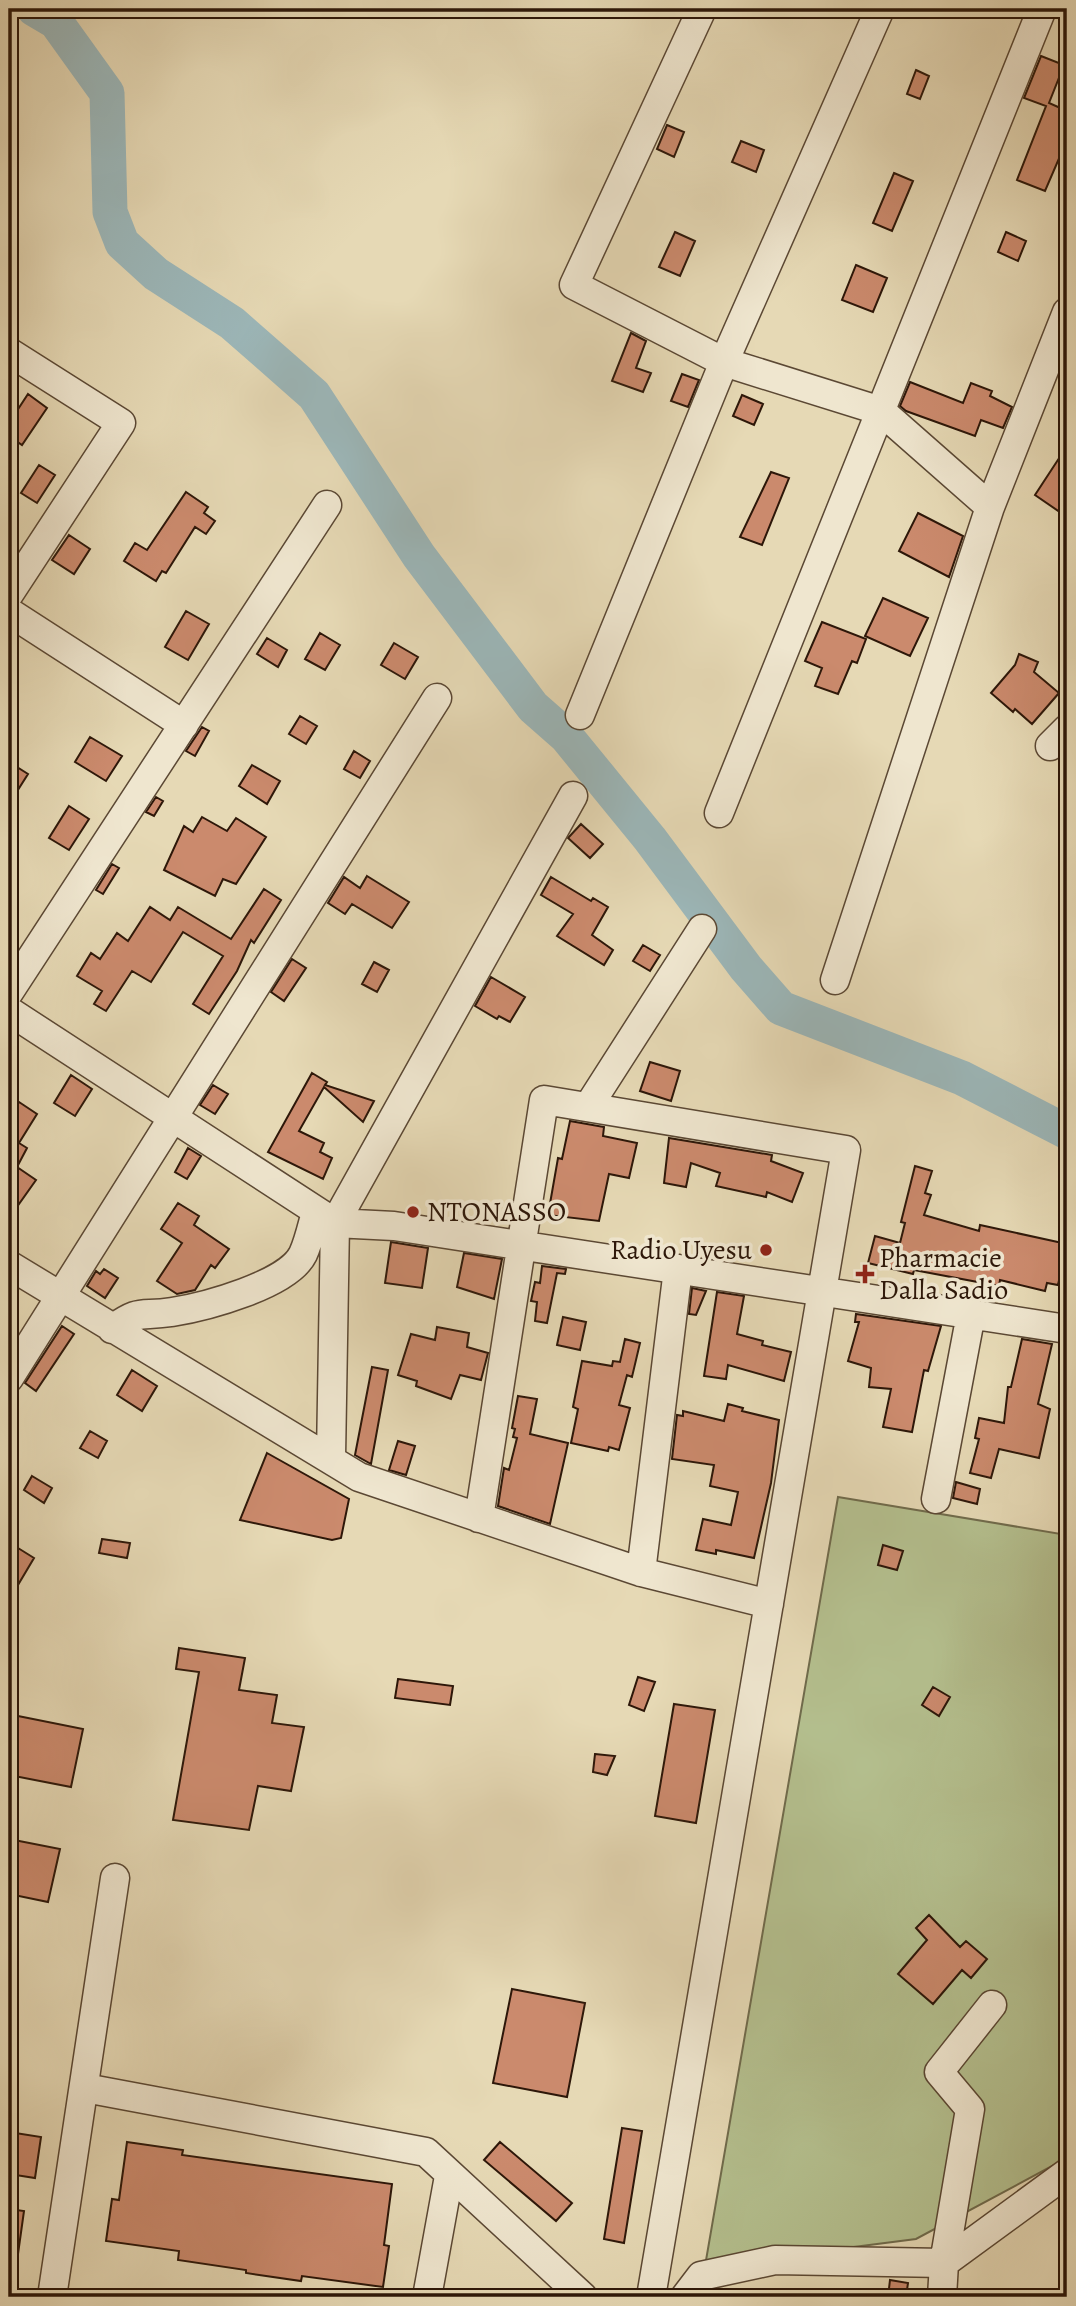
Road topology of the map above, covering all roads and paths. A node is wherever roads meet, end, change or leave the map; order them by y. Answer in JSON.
{"nodes":[{"id":1,"x":702,"y":9,"type":"edge"},
{"id":2,"x":880,"y":9,"type":"edge"},
{"id":3,"x":1042,"y":9,"type":"edge"},
{"id":4,"x":1067,"y":312,"type":"edge"},
{"id":5,"x":9,"y":352,"type":"edge"},
{"id":6,"x":724,"y":362,"type":"junction"},
{"id":7,"x":881,"y":411,"type":"junction"},
{"id":8,"x":327,"y":505,"type":"dead end"},
{"id":9,"x":990,"y":507,"type":"junction"},
{"id":10,"x":9,"y":594,"type":"edge"},
{"id":11,"x":9,"y":612,"type":"edge"},
{"id":12,"x":437,"y":698,"type":"dead end"},
{"id":13,"x":580,"y":715,"type":"dead end"},
{"id":14,"x":184,"y":724,"type":"junction"},
{"id":15,"x":573,"y":796,"type":"dead end"},
{"id":16,"x":719,"y":813,"type":"dead end"},
{"id":17,"x":702,"y":929,"type":"dead end"},
{"id":18,"x":835,"y":980,"type":"dead end"},
{"id":19,"x":9,"y":992,"type":"edge"},
{"id":20,"x":9,"y":1011,"type":"edge"},
{"id":21,"x":587,"y":1107,"type":"junction"},
{"id":22,"x":173,"y":1119,"type":"junction"},
{"id":23,"x":326,"y":1218,"type":"junction"},
{"id":24,"x":521,"y":1245,"type":"junction"},
{"id":25,"x":9,"y":1265,"type":"edge"},
{"id":26,"x":678,"y":1269,"type":"junction"},
{"id":27,"x":822,"y":1291,"type":"junction"},
{"id":28,"x":60,"y":1298,"type":"junction"},
{"id":29,"x":971,"y":1314,"type":"junction"},
{"id":30,"x":112,"y":1329,"type":"junction"},
{"id":31,"x":1067,"y":1329,"type":"edge"},
{"id":32,"x":9,"y":1378,"type":"edge"},
{"id":33,"x":331,"y":1457,"type":"junction"},
{"id":34,"x":936,"y":1499,"type":"dead end"},
{"id":35,"x":479,"y":1518,"type":"junction"},
{"id":36,"x":641,"y":1572,"type":"junction"},
{"id":37,"x":769,"y":1604,"type":"junction"},
{"id":38,"x":115,"y":1878,"type":"dead end"},
{"id":39,"x":992,"y":2004,"type":"dead end"},
{"id":40,"x":85,"y":2088,"type":"junction"},
{"id":41,"x":1067,"y":2173,"type":"edge"},
{"id":42,"x":449,"y":2176,"type":"junction"},
{"id":43,"x":944,"y":2263,"type":"junction"},
{"id":44,"x":52,"y":2297,"type":"edge"},
{"id":45,"x":427,"y":2297,"type":"edge"},
{"id":46,"x":583,"y":2297,"type":"edge"},
{"id":47,"x":651,"y":2297,"type":"edge"},
{"id":48,"x":685,"y":2297,"type":"edge"},
{"id":49,"x":942,"y":2297,"type":"edge"}],
"edges":[{"from":1,"to":6,"type":"street"},
{"from":2,"to":6,"type":"street"},
{"from":3,"to":7,"type":"street"},
{"from":4,"to":9,"type":"street"},
{"from":5,"to":10,"type":"street"},
{"from":6,"to":7,"type":"street"},
{"from":6,"to":13,"type":"street"},
{"from":7,"to":9,"type":"street"},
{"from":7,"to":16,"type":"street"},
{"from":8,"to":14,"type":"street"},
{"from":9,"to":18,"type":"street"},
{"from":11,"to":14,"type":"street"},
{"from":12,"to":22,"type":"street"},
{"from":14,"to":19,"type":"street"},
{"from":15,"to":23,"type":"street"},
{"from":17,"to":21,"type":"street"},
{"from":20,"to":22,"type":"street"},
{"from":21,"to":24,"type":"street"},
{"from":21,"to":27,"type":"street"},
{"from":22,"to":23,"type":"street"},
{"from":22,"to":28,"type":"street"},
{"from":23,"to":24,"type":"street"},
{"from":23,"to":30,"type":"street"},
{"from":23,"to":33,"type":"street"},
{"from":24,"to":26,"type":"street"},
{"from":24,"to":35,"type":"street"},
{"from":25,"to":28,"type":"street"},
{"from":26,"to":27,"type":"street"},
{"from":26,"to":36,"type":"street"},
{"from":27,"to":29,"type":"street"},
{"from":27,"to":37,"type":"street"},
{"from":28,"to":30,"type":"street"},
{"from":28,"to":32,"type":"street"},
{"from":29,"to":31,"type":"street"},
{"from":29,"to":34,"type":"street"},
{"from":30,"to":33,"type":"street"},
{"from":33,"to":35,"type":"street"},
{"from":35,"to":36,"type":"street"},
{"from":36,"to":37,"type":"street"},
{"from":37,"to":47,"type":"street"},
{"from":38,"to":40,"type":"street"},
{"from":39,"to":43,"type":"street"},
{"from":40,"to":42,"type":"street"},
{"from":40,"to":44,"type":"street"},
{"from":41,"to":43,"type":"street"},
{"from":42,"to":45,"type":"street"},
{"from":42,"to":46,"type":"street"},
{"from":43,"to":48,"type":"street"},
{"from":43,"to":49,"type":"street"}]}
